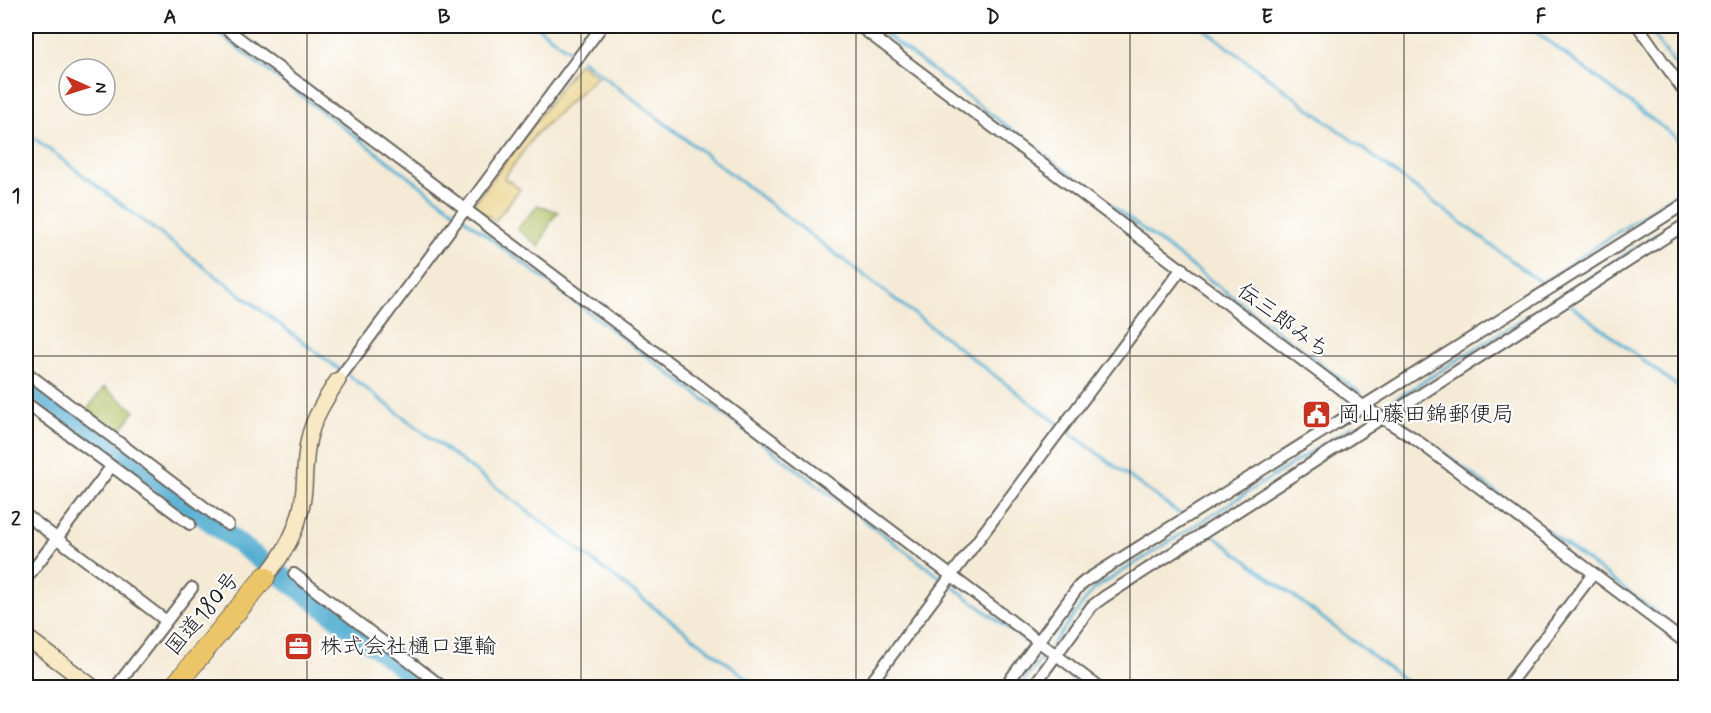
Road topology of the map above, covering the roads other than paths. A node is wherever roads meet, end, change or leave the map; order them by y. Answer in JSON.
{"nodes":[{"id":1,"x":224,"y":26,"type":"edge"},
{"id":2,"x":602,"y":26,"type":"edge"},
{"id":3,"x":859,"y":26,"type":"edge"},
{"id":4,"x":1638,"y":26,"type":"edge"},
{"id":5,"x":1686,"y":94,"type":"edge"},
{"id":6,"x":1686,"y":203,"type":"edge"},
{"id":7,"x":462,"y":212,"type":"junction"},
{"id":8,"x":1686,"y":224,"type":"edge"},
{"id":9,"x":1182,"y":268,"type":"junction"},
{"id":10,"x":1548,"y":302,"type":"junction"},
{"id":11,"x":26,"y":372,"type":"edge"},
{"id":12,"x":338,"y":380,"type":"joint"},
{"id":13,"x":26,"y":403,"type":"edge"},
{"id":14,"x":1363,"y":406,"type":"junction"},
{"id":15,"x":1389,"y":415,"type":"junction"},
{"id":16,"x":111,"y":467,"type":"junction"},
{"id":17,"x":26,"y":515,"type":"edge"},
{"id":18,"x":190,"y":524,"type":"dead end"},
{"id":19,"x":228,"y":525,"type":"dead end"},
{"id":20,"x":56,"y":538,"type":"junction"},
{"id":21,"x":294,"y":574,"type":"dead end"},
{"id":22,"x":1593,"y":574,"type":"junction"},
{"id":23,"x":265,"y":577,"type":"joint"},
{"id":24,"x":26,"y":579,"type":"edge"},
{"id":25,"x":949,"y":580,"type":"junction"},
{"id":26,"x":192,"y":588,"type":"dead end"},
{"id":27,"x":165,"y":620,"type":"junction"},
{"id":28,"x":26,"y":637,"type":"edge"},
{"id":29,"x":1686,"y":643,"type":"edge"},
{"id":30,"x":1049,"y":653,"type":"junction"},
{"id":31,"x":173,"y":686,"type":"edge"},
{"id":32,"x":94,"y":687,"type":"edge"},
{"id":33,"x":115,"y":687,"type":"edge"},
{"id":34,"x":444,"y":687,"type":"edge"},
{"id":35,"x":867,"y":687,"type":"edge"},
{"id":36,"x":1004,"y":687,"type":"edge"},
{"id":37,"x":1032,"y":687,"type":"edge"},
{"id":38,"x":1097,"y":687,"type":"edge"},
{"id":39,"x":1506,"y":687,"type":"edge"}],
"edges":[{"from":1,"to":7,"type":"street"},
{"from":2,"to":7,"type":"street"},
{"from":3,"to":9,"type":"street","name":"伝三郎みち"},
{"from":4,"to":5,"type":"street"},
{"from":6,"to":10,"type":"street"},
{"from":7,"to":12,"type":"street"},
{"from":7,"to":25,"type":"street"},
{"from":8,"to":10,"type":"street"},
{"from":9,"to":14,"type":"street","name":"伝三郎みち"},
{"from":9,"to":25,"type":"street"},
{"from":10,"to":14,"type":"street"},
{"from":10,"to":15,"type":"street"},
{"from":11,"to":19,"type":"street"},
{"from":12,"to":23,"type":"street"},
{"from":13,"to":16,"type":"street"},
{"from":14,"to":15,"type":"street","name":"伝三郎みち"},
{"from":14,"to":30,"type":"street"},
{"from":15,"to":22,"type":"street","name":"伝三郎みち"},
{"from":15,"to":30,"type":"street"},
{"from":16,"to":18,"type":"street"},
{"from":16,"to":20,"type":"street"},
{"from":17,"to":20,"type":"street"},
{"from":20,"to":24,"type":"street"},
{"from":20,"to":27,"type":"street"},
{"from":21,"to":34,"type":"street"},
{"from":22,"to":29,"type":"street","name":"伝三郎みち"},
{"from":22,"to":39,"type":"street"},
{"from":23,"to":31,"type":"highway","name":"国道180号"},
{"from":25,"to":30,"type":"street"},
{"from":25,"to":35,"type":"street"},
{"from":26,"to":27,"type":"street"},
{"from":27,"to":33,"type":"street"},
{"from":28,"to":32,"type":"street"},
{"from":30,"to":36,"type":"street"},
{"from":30,"to":37,"type":"street"},
{"from":30,"to":38,"type":"street"}]}
